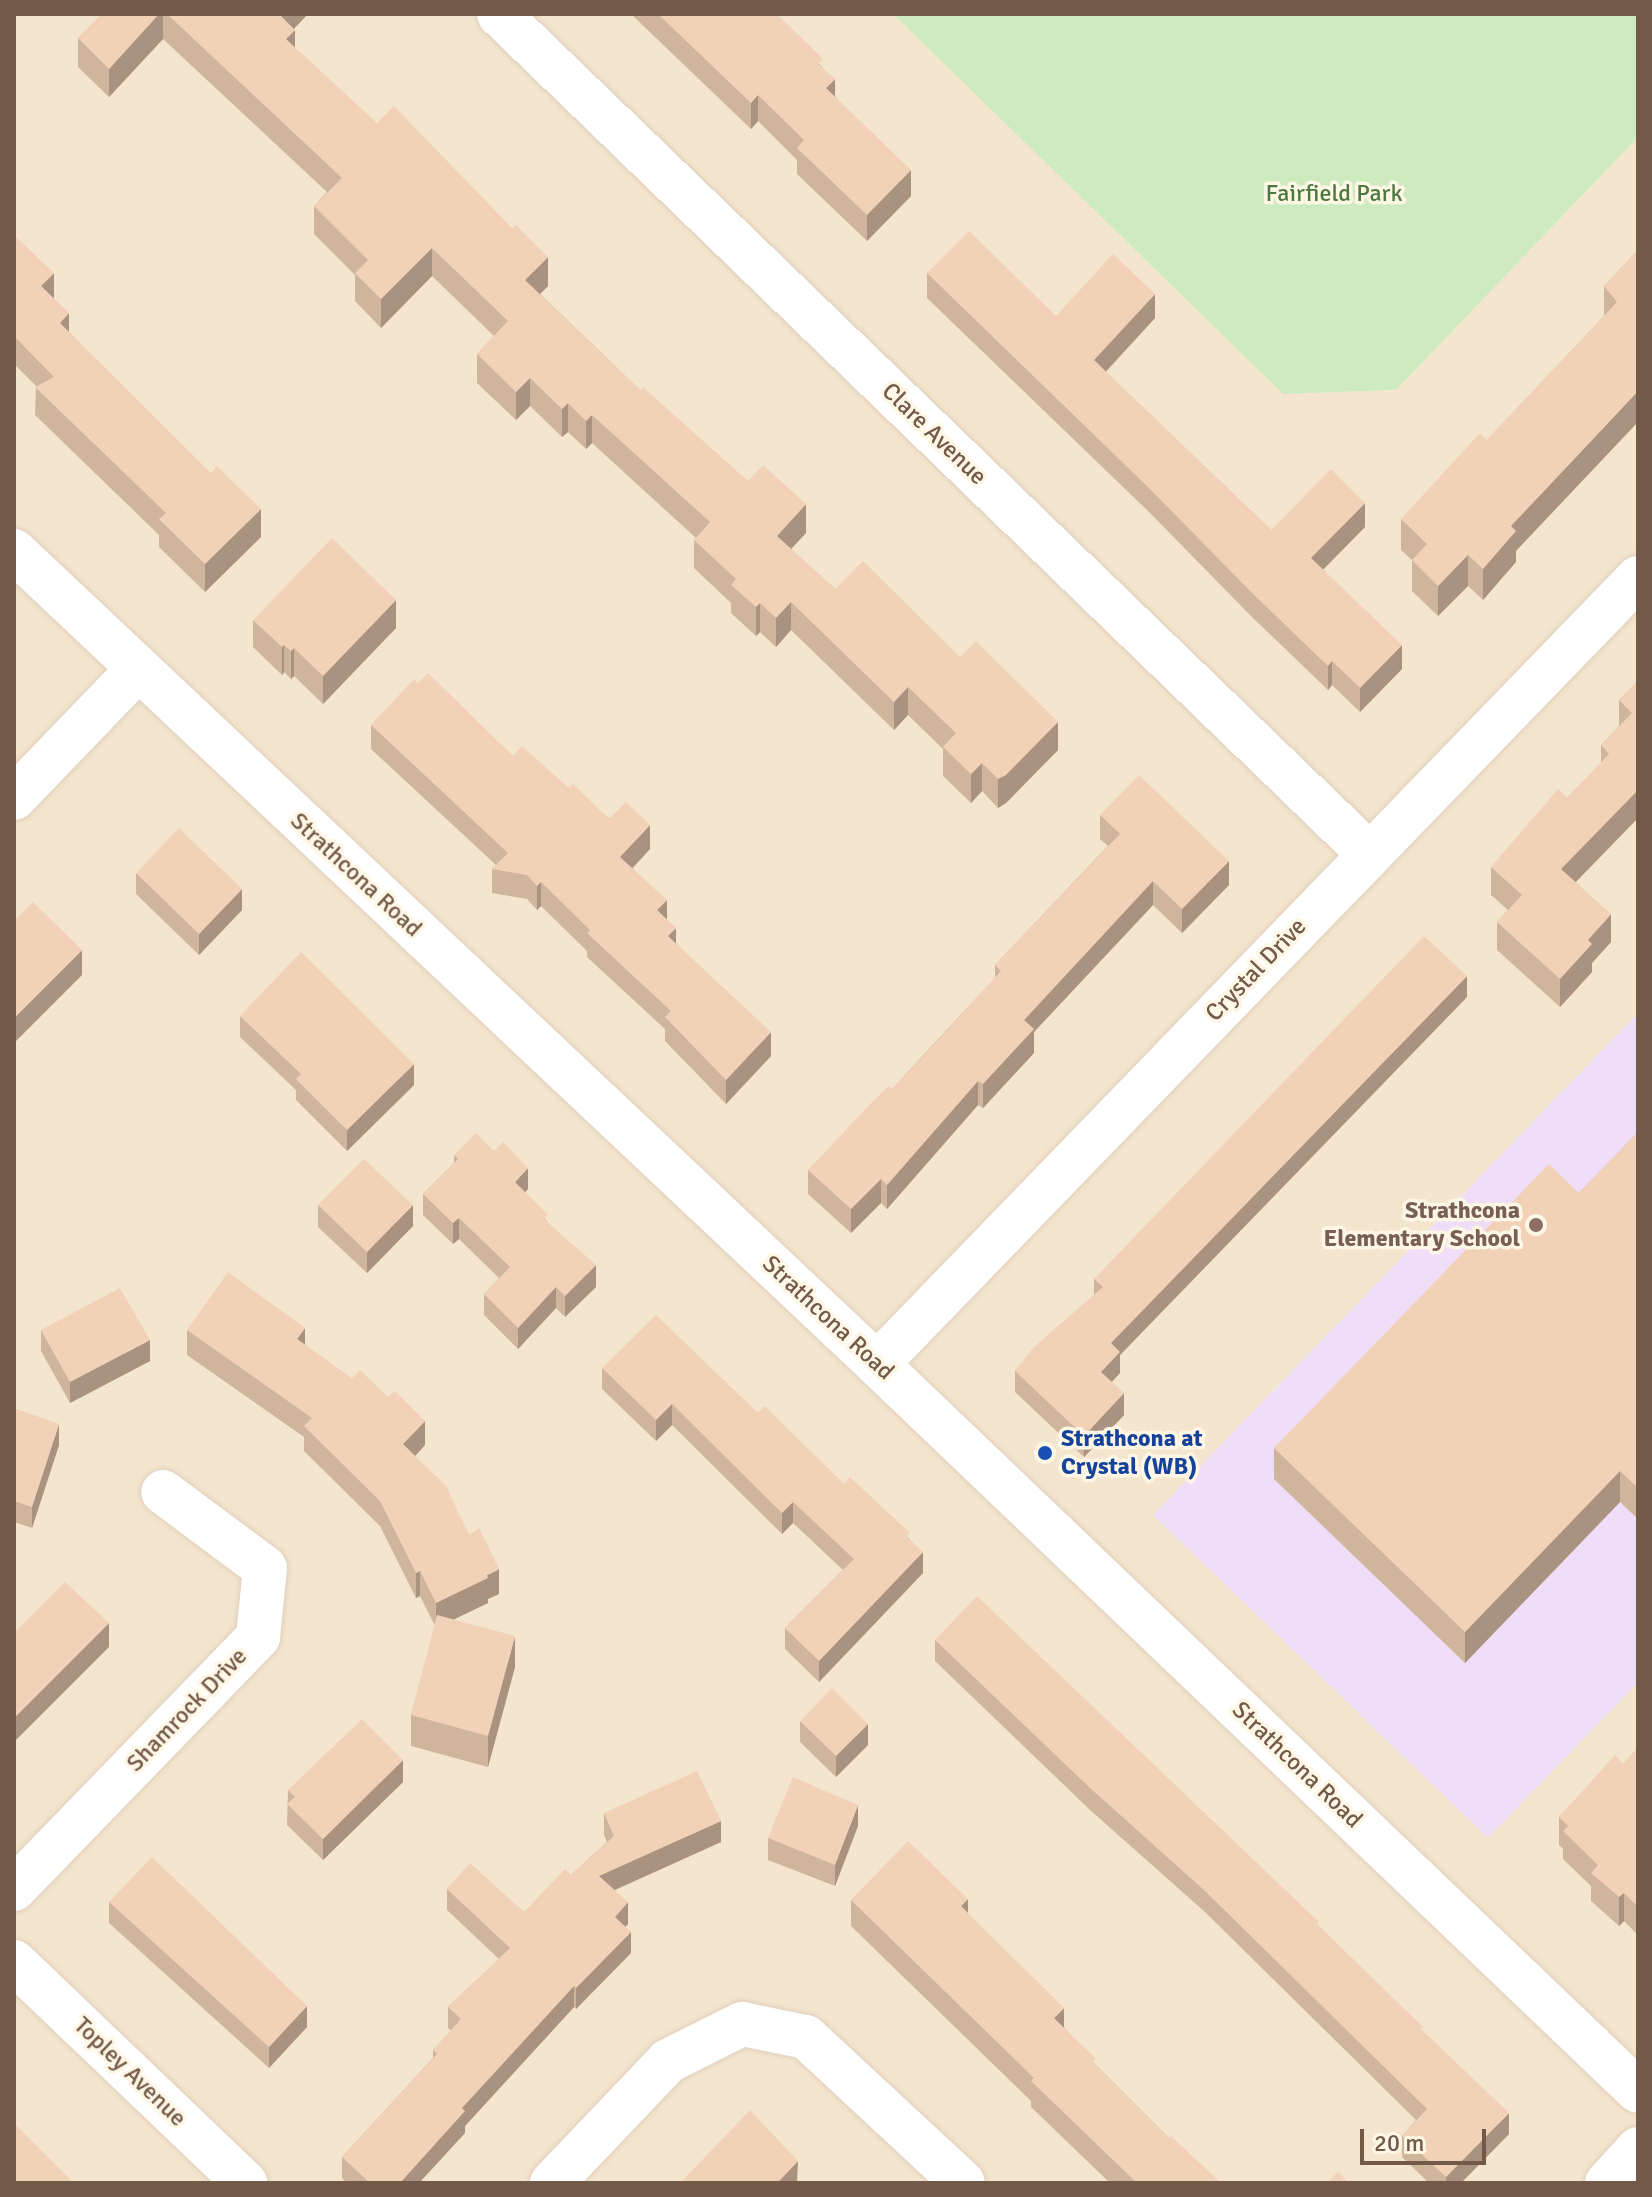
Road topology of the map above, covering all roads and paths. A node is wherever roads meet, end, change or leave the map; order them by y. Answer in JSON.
{"nodes":[{"id":1,"x":499,"y":14,"type":"edge"},
{"id":2,"x":14,"y":551,"type":"edge"},
{"id":3,"x":1638,"y":578,"type":"edge"},
{"id":4,"x":137,"y":670,"type":"junction"},
{"id":5,"x":14,"y":798,"type":"edge"},
{"id":6,"x":1369,"y":854,"type":"junction"},
{"id":7,"x":877,"y":1364,"type":"junction"},
{"id":8,"x":163,"y":1492,"type":"dead end"},
{"id":9,"x":14,"y":1889,"type":"edge"},
{"id":10,"x":14,"y":1962,"type":"edge"},
{"id":11,"x":1638,"y":2091,"type":"edge"},
{"id":12,"x":1638,"y":2149,"type":"edge"},
{"id":13,"x":245,"y":2183,"type":"edge"},
{"id":14,"x":552,"y":2183,"type":"edge"},
{"id":15,"x":963,"y":2183,"type":"edge"},
{"id":16,"x":1607,"y":2183,"type":"edge"}],
"edges":[{"from":1,"to":6,"type":"street","name":"Clare Avenue"},
{"from":2,"to":4,"type":"street","name":"Strathcona Road"},
{"from":3,"to":6,"type":"street","name":"Crystal Drive"},
{"from":4,"to":5,"type":"street"},
{"from":4,"to":7,"type":"street","name":"Strathcona Road"},
{"from":6,"to":7,"type":"street","name":"Crystal Drive"},
{"from":7,"to":11,"type":"street","name":"Strathcona Road"},
{"from":8,"to":9,"type":"street","name":"Shamrock Drive"},
{"from":10,"to":13,"type":"street","name":"Topley Avenue"},
{"from":12,"to":16,"type":"street"},
{"from":14,"to":15,"type":"street"}]}
